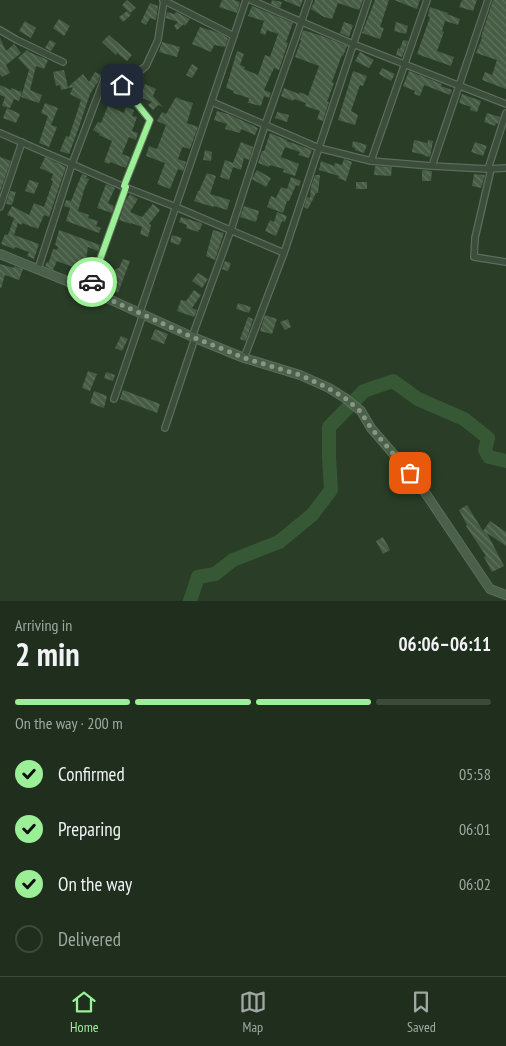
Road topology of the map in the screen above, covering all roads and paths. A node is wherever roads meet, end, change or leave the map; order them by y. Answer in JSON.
{"nodes":[{"id":1,"x":163,"y":0,"type":"edge"},
{"id":2,"x":246,"y":0,"type":"edge"},
{"id":3,"x":251,"y":0,"type":"edge"},
{"id":4,"x":309,"y":0,"type":"edge"},
{"id":5,"x":368,"y":0,"type":"edge"},
{"id":6,"x":427,"y":0,"type":"edge"},
{"id":7,"x":488,"y":0,"type":"edge"},
{"id":8,"x":302,"y":22,"type":"junction"},
{"id":9,"x":0,"y":30,"type":"edge"},
{"id":10,"x":234,"y":36,"type":"junction"},
{"id":11,"x":353,"y":44,"type":"junction"},
{"id":12,"x":63,"y":62,"type":"dead end"},
{"id":13,"x":404,"y":64,"type":"junction"},
{"id":14,"x":122,"y":85,"type":"junction"},
{"id":15,"x":459,"y":86,"type":"junction"},
{"id":16,"x":212,"y":102,"type":"junction"},
{"id":17,"x":506,"y":104,"type":"edge"},
{"id":18,"x":506,"y":113,"type":"edge"},
{"id":19,"x":265,"y":125,"type":"junction"},
{"id":20,"x":0,"y":133,"type":"edge"},
{"id":21,"x":22,"y":142,"type":"junction"},
{"id":22,"x":319,"y":148,"type":"junction"},
{"id":23,"x":371,"y":161,"type":"junction"},
{"id":24,"x":72,"y":164,"type":"junction"},
{"id":25,"x":432,"y":166,"type":"junction"},
{"id":26,"x":506,"y":168,"type":"edge"},
{"id":27,"x":490,"y":169,"type":"junction"},
{"id":28,"x":125,"y":187,"type":"junction"},
{"id":29,"x":0,"y":207,"type":"edge"},
{"id":30,"x":176,"y":207,"type":"junction"},
{"id":31,"x":231,"y":230,"type":"junction"},
{"id":32,"x":284,"y":253,"type":"junction"},
{"id":33,"x":0,"y":254,"type":"edge"},
{"id":34,"x":506,"y":262,"type":"edge"},
{"id":35,"x":38,"y":269,"type":"junction"},
{"id":36,"x":89,"y":290,"type":"junction"},
{"id":37,"x":142,"y":313,"type":"junction"},
{"id":38,"x":194,"y":337,"type":"junction"},
{"id":39,"x":244,"y":358,"type":"junction"},
{"id":40,"x":114,"y":399,"type":"dead end"},
{"id":41,"x":165,"y":428,"type":"dead end"},
{"id":42,"x":506,"y":595,"type":"edge"}],
"edges":[{"from":1,"to":10,"type":"street"},
{"from":1,"to":14,"type":"street"},
{"from":2,"to":10,"type":"street"},
{"from":3,"to":8,"type":"street"},
{"from":4,"to":8,"type":"street"},
{"from":5,"to":11,"type":"street"},
{"from":6,"to":13,"type":"street"},
{"from":7,"to":15,"type":"street"},
{"from":8,"to":11,"type":"street"},
{"from":8,"to":19,"type":"street"},
{"from":9,"to":12,"type":"street"},
{"from":10,"to":16,"type":"street"},
{"from":11,"to":13,"type":"street"},
{"from":11,"to":22,"type":"street"},
{"from":13,"to":15,"type":"street"},
{"from":13,"to":23,"type":"street"},
{"from":14,"to":24,"type":"street"},
{"from":14,"to":28,"type":"street"},
{"from":15,"to":17,"type":"street"},
{"from":15,"to":25,"type":"street"},
{"from":16,"to":19,"type":"street"},
{"from":16,"to":30,"type":"street"},
{"from":18,"to":27,"type":"street"},
{"from":19,"to":22,"type":"street"},
{"from":19,"to":31,"type":"street"},
{"from":20,"to":21,"type":"street"},
{"from":21,"to":24,"type":"street"},
{"from":21,"to":29,"type":"street"},
{"from":22,"to":23,"type":"street"},
{"from":22,"to":32,"type":"street"},
{"from":23,"to":25,"type":"street"},
{"from":24,"to":28,"type":"street"},
{"from":24,"to":35,"type":"street"},
{"from":25,"to":27,"type":"street"},
{"from":26,"to":27,"type":"street"},
{"from":27,"to":34,"type":"street"},
{"from":28,"to":30,"type":"street"},
{"from":28,"to":36,"type":"street"},
{"from":30,"to":31,"type":"street"},
{"from":30,"to":37,"type":"street"},
{"from":31,"to":32,"type":"street"},
{"from":31,"to":38,"type":"street"},
{"from":32,"to":39,"type":"street"},
{"from":33,"to":35,"type":"street"},
{"from":35,"to":36,"type":"street"},
{"from":36,"to":37,"type":"street"},
{"from":37,"to":38,"type":"street"},
{"from":37,"to":40,"type":"street"},
{"from":38,"to":39,"type":"street"},
{"from":38,"to":41,"type":"street"},
{"from":39,"to":42,"type":"street"}]}
